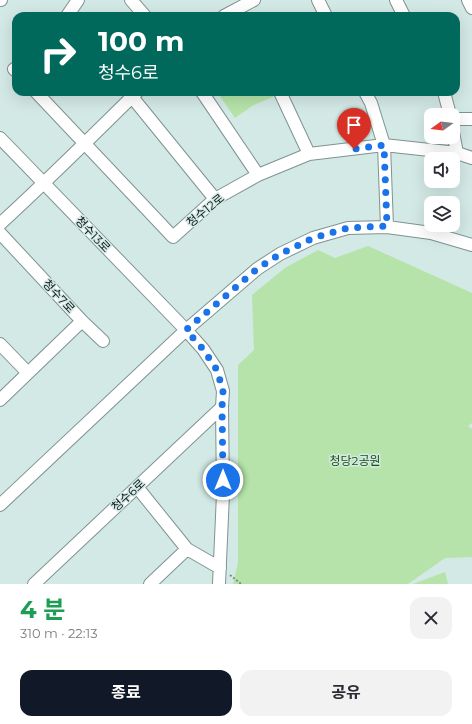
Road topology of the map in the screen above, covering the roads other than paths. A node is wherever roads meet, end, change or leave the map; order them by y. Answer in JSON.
{"nodes":[{"id":1,"x":78,"y":0,"type":"edge"},
{"id":2,"x":254,"y":0,"type":"edge"},
{"id":3,"x":318,"y":0,"type":"edge"},
{"id":4,"x":396,"y":0,"type":"edge"},
{"id":5,"x":468,"y":0,"type":"edge"},
{"id":6,"x":137,"y":2,"type":"edge"},
{"id":7,"x":240,"y":8,"type":"edge"},
{"id":8,"x":472,"y":8,"type":"edge"},
{"id":9,"x":70,"y":12,"type":"edge"},
{"id":10,"x":143,"y":12,"type":"edge"},
{"id":11,"x":324,"y":12,"type":"edge"},
{"id":12,"x":402,"y":12,"type":"edge"},
{"id":13,"x":40,"y":96,"type":"edge"},
{"id":14,"x":131,"y":96,"type":"edge"},
{"id":15,"x":135,"y":96,"type":"edge"},
{"id":16,"x":205,"y":96,"type":"edge"},
{"id":17,"x":282,"y":96,"type":"edge"},
{"id":18,"x":368,"y":96,"type":"edge"},
{"id":19,"x":445,"y":96,"type":"edge"},
{"id":20,"x":448,"y":108,"type":"edge"},
{"id":21,"x":460,"y":119,"type":"edge"},
{"id":22,"x":472,"y":119,"type":"edge"},
{"id":23,"x":0,"y":138,"type":"edge"},
{"id":24,"x":84,"y":142,"type":"junction"},
{"id":25,"x":455,"y":144,"type":"edge"},
{"id":26,"x":384,"y":145,"type":"junction"},
{"id":27,"x":457,"y":152,"type":"joint"},
{"id":28,"x":460,"y":153,"type":"edge"},
{"id":29,"x":309,"y":154,"type":"junction"},
{"id":30,"x":472,"y":158,"type":"edge"},
{"id":31,"x":258,"y":175,"type":"junction"},
{"id":32,"x":44,"y":184,"type":"junction"},
{"id":33,"x":215,"y":199,"type":"junction"},
{"id":34,"x":0,"y":224,"type":"edge"},
{"id":35,"x":387,"y":226,"type":"junction"},
{"id":36,"x":0,"y":233,"type":"edge"},
{"id":37,"x":472,"y":245,"type":"edge"},
{"id":38,"x":82,"y":321,"type":"junction"},
{"id":39,"x":186,"y":330,"type":"junction"},
{"id":40,"x":103,"y":341,"type":"dead end"},
{"id":41,"x":0,"y":344,"type":"edge"},
{"id":42,"x":28,"y":373,"type":"junction"},
{"id":43,"x":0,"y":400,"type":"edge"},
{"id":44,"x":222,"y":407,"type":"junction"},
{"id":45,"x":137,"y":487,"type":"junction"},
{"id":46,"x":0,"y":505,"type":"edge"},
{"id":47,"x":187,"y":549,"type":"junction"},
{"id":48,"x":220,"y":568,"type":"junction"},
{"id":49,"x":34,"y":584,"type":"edge"},
{"id":50,"x":150,"y":584,"type":"edge"},
{"id":51,"x":219,"y":584,"type":"edge"}],
"edges":[{"from":1,"to":9,"type":"street"},
{"from":2,"to":7,"type":"street"},
{"from":3,"to":11,"type":"street"},
{"from":4,"to":12,"type":"street"},
{"from":5,"to":8,"type":"street"},
{"from":6,"to":10,"type":"street"},
{"from":13,"to":24,"type":"street"},
{"from":14,"to":24,"type":"street"},
{"from":15,"to":33,"type":"street"},
{"from":16,"to":31,"type":"street"},
{"from":17,"to":29,"type":"street"},
{"from":18,"to":26,"type":"street"},
{"from":19,"to":20,"type":"street"},
{"from":21,"to":22,"type":"street"},
{"from":23,"to":32,"type":"street","name":"청수13로"},
{"from":24,"to":32,"type":"street"},
{"from":24,"to":33,"type":"street","name":"청수12로"},
{"from":25,"to":27,"type":"street"},
{"from":26,"to":27,"type":"street","name":"청수12로"},
{"from":26,"to":29,"type":"street","name":"청수12로"},
{"from":26,"to":35,"type":"street"},
{"from":28,"to":30,"type":"street","name":"청수12로"},
{"from":29,"to":31,"type":"street","name":"청수12로"},
{"from":31,"to":33,"type":"street","name":"청수12로"},
{"from":32,"to":34,"type":"street"},
{"from":32,"to":39,"type":"street","name":"청수13로"},
{"from":35,"to":37,"type":"street"},
{"from":35,"to":39,"type":"street"},
{"from":36,"to":38,"type":"street","name":"청수7로"},
{"from":38,"to":40,"type":"street"},
{"from":38,"to":42,"type":"street","name":"청수7로"},
{"from":39,"to":44,"type":"street"},
{"from":39,"to":46,"type":"street"},
{"from":41,"to":42,"type":"street"},
{"from":42,"to":43,"type":"street","name":"청수7로"},
{"from":44,"to":45,"type":"street","name":"청수6로"},
{"from":44,"to":48,"type":"street"},
{"from":45,"to":47,"type":"street"},
{"from":45,"to":49,"type":"street","name":"청수6로"},
{"from":47,"to":48,"type":"street"},
{"from":47,"to":50,"type":"street"},
{"from":48,"to":51,"type":"street"}]}
